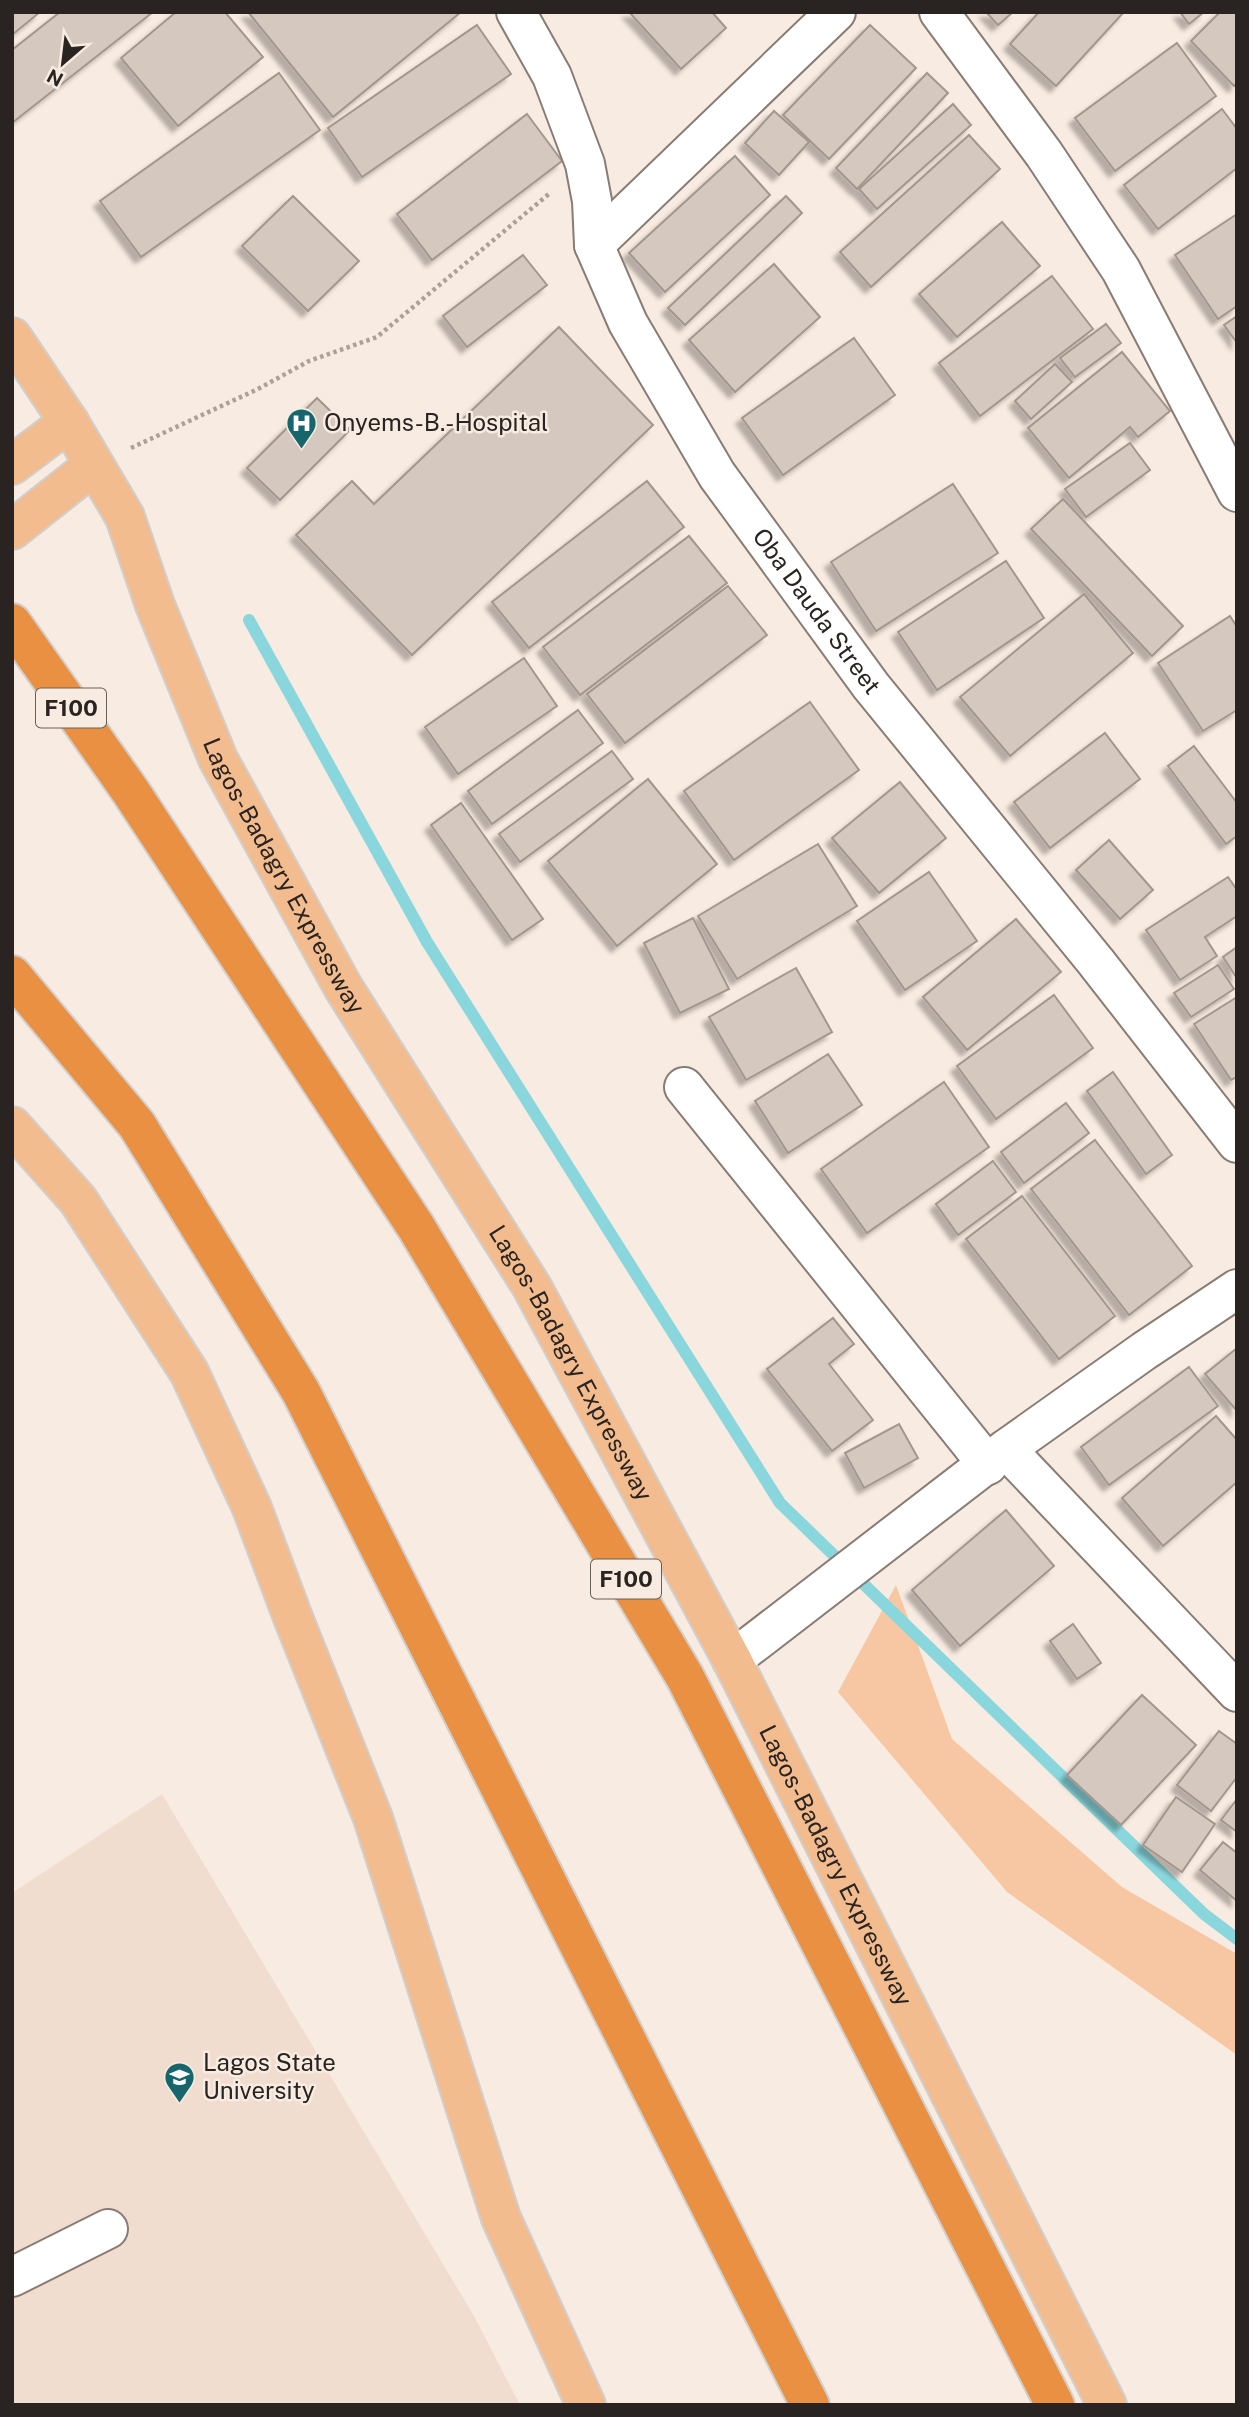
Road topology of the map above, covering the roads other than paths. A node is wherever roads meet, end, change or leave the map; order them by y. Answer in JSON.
{"nodes":[{"id":1,"x":516,"y":12,"type":"edge"},
{"id":2,"x":836,"y":12,"type":"edge"},
{"id":3,"x":939,"y":12,"type":"edge"},
{"id":4,"x":594,"y":246,"type":"junction"},
{"id":5,"x":12,"y":337,"type":"edge"},
{"id":6,"x":69,"y":422,"type":"junction"},
{"id":7,"x":12,"y":465,"type":"edge"},
{"id":8,"x":94,"y":465,"type":"junction"},
{"id":9,"x":1237,"y":492,"type":"edge"},
{"id":10,"x":12,"y":530,"type":"edge"},
{"id":11,"x":12,"y":623,"type":"edge"},
{"id":12,"x":12,"y":975,"type":"edge"},
{"id":13,"x":684,"y":1087,"type":"dead end"},
{"id":14,"x":12,"y":1126,"type":"edge"},
{"id":15,"x":1237,"y":1143,"type":"edge"},
{"id":16,"x":1237,"y":1289,"type":"edge"},
{"id":17,"x":997,"y":1457,"type":"junction"},
{"id":18,"x":732,"y":1660,"type":"junction"},
{"id":19,"x":1237,"y":1692,"type":"edge"},
{"id":20,"x":108,"y":2229,"type":"dead end"},
{"id":21,"x":12,"y":2277,"type":"edge"},
{"id":22,"x":586,"y":2405,"type":"edge"},
{"id":23,"x":810,"y":2405,"type":"edge"},
{"id":24,"x":1055,"y":2405,"type":"edge"},
{"id":25,"x":1107,"y":2405,"type":"edge"}],
"edges":[{"from":1,"to":4,"type":"street","name":"Oba Dauda Street"},
{"from":2,"to":4,"type":"street"},
{"from":3,"to":9,"type":"street"},
{"from":4,"to":15,"type":"street","name":"Oba Dauda Street"},
{"from":5,"to":6,"type":"main road","name":"Lagos-Badagry Expressway"},
{"from":6,"to":7,"type":"main road"},
{"from":6,"to":8,"type":"main road","name":"Lagos-Badagry Expressway"},
{"from":8,"to":10,"type":"main road"},
{"from":8,"to":18,"type":"main road","name":"Lagos-Badagry Expressway"},
{"from":11,"to":24,"type":"highway","name":"Lagos-Badagry Expressway","number":"F100"},
{"from":12,"to":23,"type":"highway"},
{"from":13,"to":17,"type":"street"},
{"from":14,"to":22,"type":"main road"},
{"from":16,"to":17,"type":"street"},
{"from":17,"to":18,"type":"street"},
{"from":17,"to":19,"type":"street"},
{"from":18,"to":25,"type":"main road","name":"Lagos-Badagry Expressway"},
{"from":20,"to":21,"type":"street"}]}
